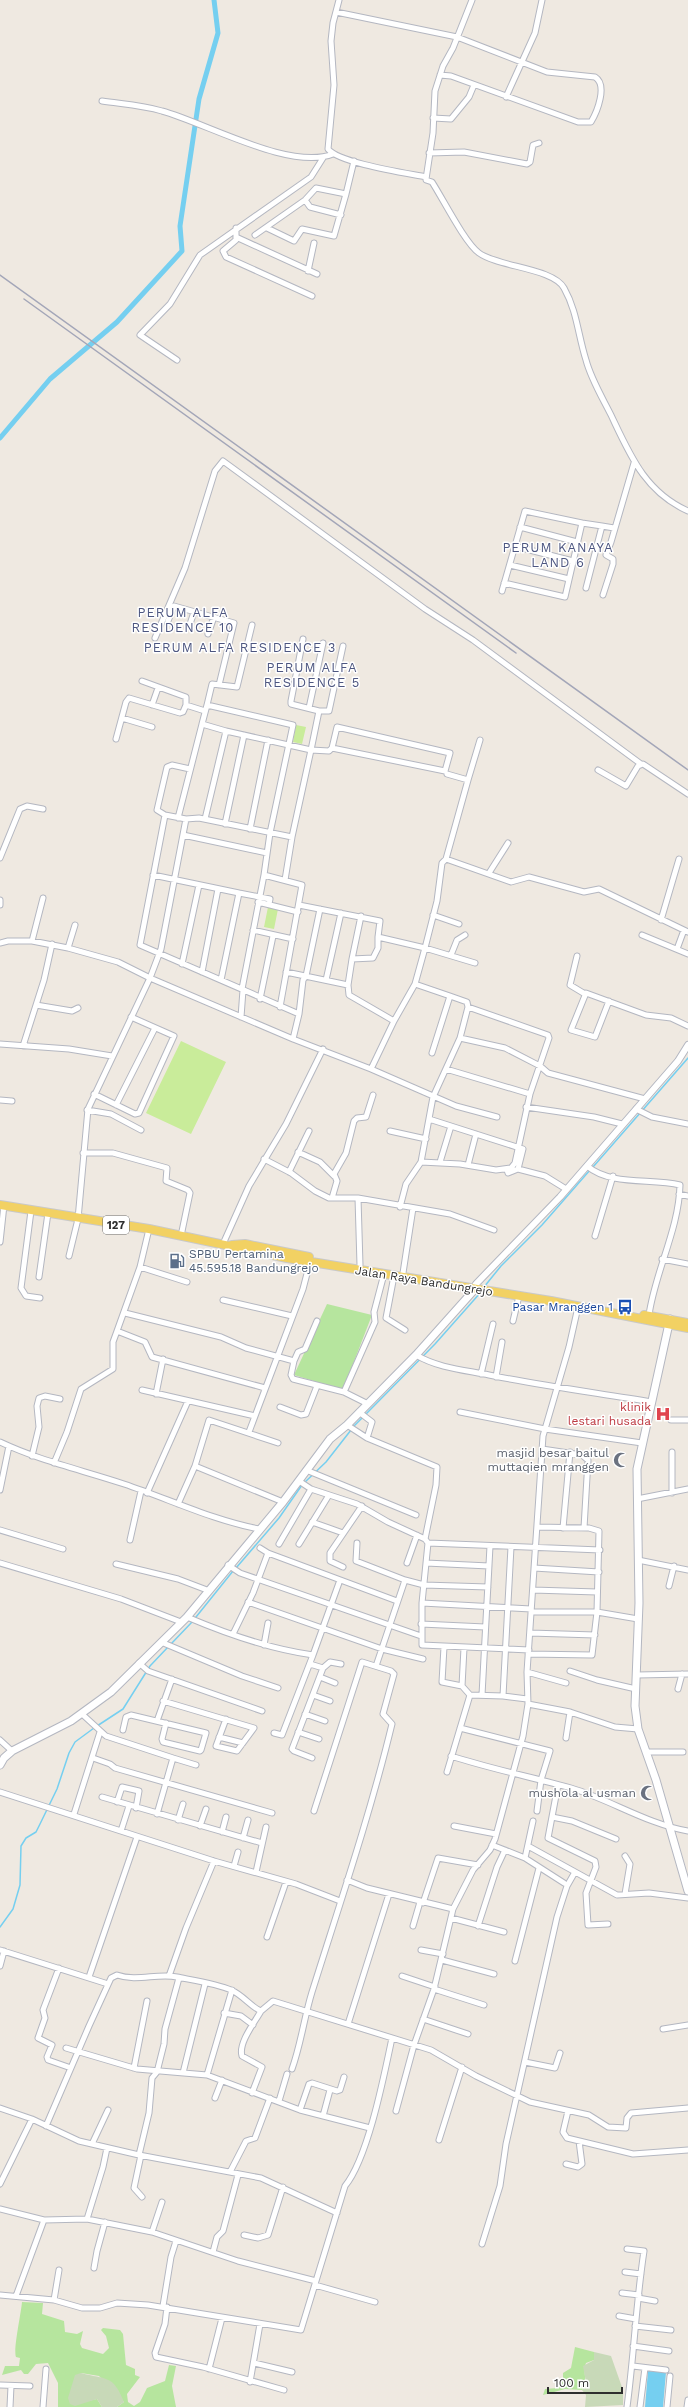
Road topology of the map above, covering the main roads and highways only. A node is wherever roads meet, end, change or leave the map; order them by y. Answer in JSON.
{"nodes":[{"id":1,"x":2,"y":1205,"type":"edge"},
{"id":2,"x":227,"y":1244,"type":"junction"},
{"id":3,"x":406,"y":1275,"type":"junction"},
{"id":4,"x":477,"y":1287,"type":"junction"},
{"id":5,"x":489,"y":1289,"type":"junction"},
{"id":6,"x":605,"y":1310,"type":"junction"},
{"id":7,"x":669,"y":1322,"type":"junction"},
{"id":8,"x":688,"y":1323,"type":"edge"},
{"id":9,"x":688,"y":1328,"type":"edge"},
{"id":10,"x":0,"y":1765,"type":"edge"},
{"id":11,"x":688,"y":1891,"type":"edge"}],
"edges":[{"from":1,"to":2,"type":"main road","name":"Jalan Raya Bandungrejo","number":"127"},
{"from":2,"to":3,"type":"main road","name":"Jalan Raya Bandungrejo","number":"127"},
{"from":2,"to":3,"type":"main road","name":"Jalan Raya Bandungrejo","number":"127"},
{"from":3,"to":4,"type":"main road","name":"Jalan Raya Bandungrejo","number":"127"},
{"from":4,"to":5,"type":"main road","name":"Jalan Raya Bandungrejo","number":"127"},
{"from":4,"to":10,"type":"main road"},
{"from":5,"to":6,"type":"main road","name":"Jalan Raya Bandungrejo","number":"127"},
{"from":5,"to":6,"type":"main road","name":"Jalan Raya Bandungrejo","number":"127"},
{"from":6,"to":7,"type":"main road","name":"Jalan Raya Bandungrejo","number":"127"},
{"from":6,"to":7,"type":"main road","name":"Jalan Raya Bandungrejo","number":"127"},
{"from":7,"to":8,"type":"main road","name":"Jalan Raya Bandungrejo","number":"127"},
{"from":7,"to":9,"type":"main road","name":"Jalan Raya Bandungrejo","number":"127"},
{"from":7,"to":11,"type":"main road"}]}
